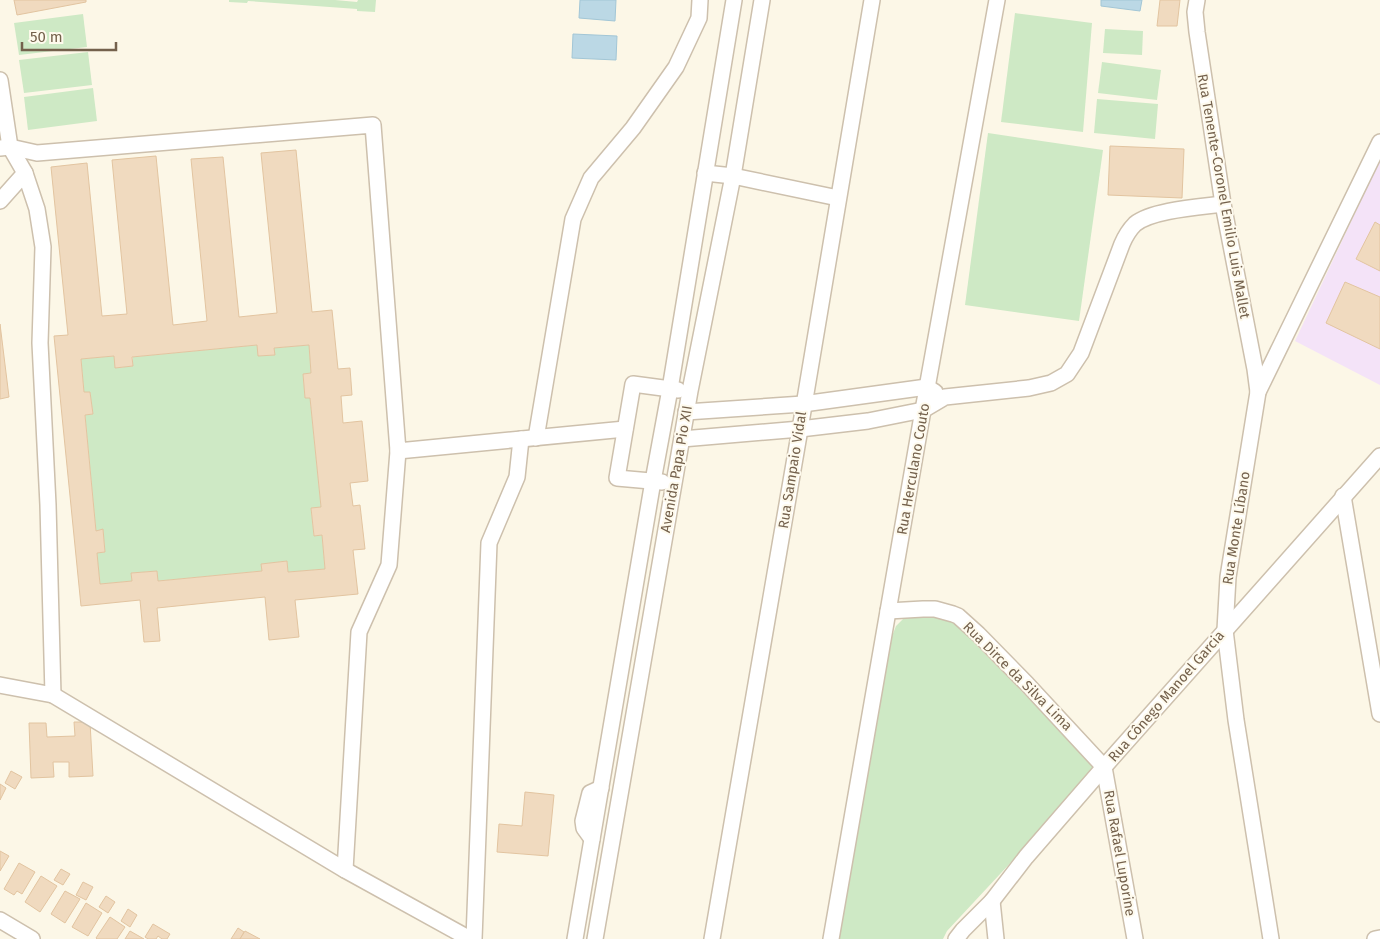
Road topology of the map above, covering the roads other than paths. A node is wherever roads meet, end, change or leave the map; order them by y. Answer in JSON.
{"nodes":[{"id":1,"x":700,"y":0,"type":"edge"},
{"id":2,"x":734,"y":0,"type":"edge"},
{"id":3,"x":762,"y":0,"type":"edge"},
{"id":4,"x":872,"y":0,"type":"edge"},
{"id":5,"x":997,"y":0,"type":"edge"},
{"id":6,"x":1197,"y":0,"type":"edge"},
{"id":7,"x":0,"y":80,"type":"edge"},
{"id":8,"x":1380,"y":142,"type":"edge"},
{"id":9,"x":5,"y":148,"type":"edge"},
{"id":10,"x":705,"y":172,"type":"junction"},
{"id":11,"x":25,"y":173,"type":"junction"},
{"id":12,"x":733,"y":176,"type":"junction"},
{"id":13,"x":838,"y":198,"type":"junction"},
{"id":14,"x":0,"y":201,"type":"edge"},
{"id":15,"x":1223,"y":204,"type":"junction"},
{"id":16,"x":927,"y":387,"type":"junction"},
{"id":17,"x":670,"y":390,"type":"junction"},
{"id":18,"x":690,"y":391,"type":"junction"},
{"id":19,"x":1258,"y":392,"type":"junction"},
{"id":20,"x":945,"y":397,"type":"junction"},
{"id":21,"x":803,"y":404,"type":"junction"},
{"id":22,"x":923,"y":410,"type":"junction"},
{"id":23,"x":686,"y":412,"type":"junction"},
{"id":24,"x":800,"y":429,"type":"junction"},
{"id":25,"x":625,"y":430,"type":"junction"},
{"id":26,"x":529,"y":439,"type":"junction"},
{"id":27,"x":682,"y":439,"type":"junction"},
{"id":28,"x":398,"y":451,"type":"junction"},
{"id":29,"x":1380,"y":456,"type":"edge"},
{"id":30,"x":653,"y":481,"type":"junction"},
{"id":31,"x":674,"y":482,"type":"junction"},
{"id":32,"x":1343,"y":496,"type":"junction"},
{"id":33,"x":888,"y":611,"type":"junction"},
{"id":34,"x":1225,"y":630,"type":"junction"},
{"id":35,"x":620,"y":673,"type":"junction"},
{"id":36,"x":640,"y":677,"type":"junction"},
{"id":37,"x":0,"y":685,"type":"edge"},
{"id":38,"x":53,"y":694,"type":"junction"},
{"id":39,"x":1380,"y":714,"type":"edge"},
{"id":40,"x":1104,"y":767,"type":"junction"},
{"id":41,"x":344,"y":870,"type":"junction"},
{"id":42,"x":585,"y":880,"type":"junction"},
{"id":43,"x":604,"y":884,"type":"junction"},
{"id":44,"x":992,"y":901,"type":"junction"},
{"id":45,"x":0,"y":920,"type":"edge"},
{"id":46,"x":1380,"y":938,"type":"edge"},
{"id":47,"x":32,"y":939,"type":"edge"},
{"id":48,"x":470,"y":939,"type":"edge"},
{"id":49,"x":474,"y":939,"type":"edge"},
{"id":50,"x":575,"y":939,"type":"edge"},
{"id":51,"x":595,"y":939,"type":"edge"},
{"id":52,"x":712,"y":939,"type":"edge"},
{"id":53,"x":831,"y":939,"type":"edge"},
{"id":54,"x":956,"y":939,"type":"edge"},
{"id":55,"x":996,"y":939,"type":"edge"},
{"id":56,"x":1135,"y":939,"type":"edge"},
{"id":57,"x":1271,"y":939,"type":"edge"},
{"id":58,"x":1375,"y":939,"type":"edge"}],
"edges":[{"from":1,"to":26,"type":"street"},
{"from":2,"to":10,"type":"street","name":"Avenida Papa Pio XII"},
{"from":3,"to":12,"type":"street","name":"Avenida Papa Pio XII"},
{"from":4,"to":13,"type":"street","name":"Rua Sampaio Vidal"},
{"from":5,"to":16,"type":"street","name":"Rua Herculano Couto"},
{"from":6,"to":15,"type":"street","name":"Rua Tenente-Coronel Emilio Luis Mallet"},
{"from":7,"to":9,"type":"street"},
{"from":8,"to":19,"type":"street","name":"Rua Monte Líbano"},
{"from":9,"to":11,"type":"street"},
{"from":9,"to":28,"type":"street"},
{"from":10,"to":12,"type":"street"},
{"from":10,"to":17,"type":"street","name":"Avenida Papa Pio XII"},
{"from":11,"to":14,"type":"street"},
{"from":11,"to":38,"type":"street"},
{"from":12,"to":13,"type":"street"},
{"from":12,"to":18,"type":"street","name":"Avenida Papa Pio XII"},
{"from":13,"to":21,"type":"street","name":"Rua Sampaio Vidal"},
{"from":15,"to":19,"type":"street","name":"Rua Tenente-Coronel Emilio Luis Mallet"},
{"from":15,"to":20,"type":"street"},
{"from":16,"to":20,"type":"street"},
{"from":16,"to":21,"type":"street"},
{"from":16,"to":22,"type":"street","name":"Rua Herculano Couto"},
{"from":17,"to":18,"type":"street"},
{"from":17,"to":25,"type":"street"},
{"from":17,"to":30,"type":"street","name":"Avenida Papa Pio XII"},
{"from":18,"to":23,"type":"street","name":"Avenida Papa Pio XII"},
{"from":19,"to":34,"type":"street","name":"Rua Monte Líbano"},
{"from":20,"to":22,"type":"street"},
{"from":21,"to":23,"type":"street"},
{"from":21,"to":24,"type":"street","name":"Rua Sampaio Vidal"},
{"from":22,"to":24,"type":"street"},
{"from":22,"to":33,"type":"street","name":"Rua Herculano Couto"},
{"from":23,"to":27,"type":"street","name":"Avenida Papa Pio XII"},
{"from":24,"to":27,"type":"street"},
{"from":24,"to":52,"type":"street","name":"Rua Sampaio Vidal"},
{"from":25,"to":26,"type":"street"},
{"from":25,"to":30,"type":"street"},
{"from":26,"to":28,"type":"street"},
{"from":26,"to":49,"type":"street"},
{"from":27,"to":31,"type":"street","name":"Avenida Papa Pio XII"},
{"from":28,"to":41,"type":"street"},
{"from":29,"to":32,"type":"street","name":"Rua Cônego Manoel Garcia"},
{"from":30,"to":31,"type":"street"},
{"from":30,"to":35,"type":"street","name":"Avenida Papa Pio XII"},
{"from":31,"to":36,"type":"street","name":"Avenida Papa Pio XII"},
{"from":32,"to":34,"type":"street","name":"Rua Cônego Manoel Garcia"},
{"from":32,"to":39,"type":"street"},
{"from":33,"to":40,"type":"street","name":"Rua Dirce da Silva Lima"},
{"from":33,"to":53,"type":"street","name":"Rua Herculano Couto"},
{"from":34,"to":40,"type":"street","name":"Rua Cônego Manoel Garcia"},
{"from":34,"to":57,"type":"street","name":"Rua Monte Líbano"},
{"from":35,"to":36,"type":"street"},
{"from":35,"to":42,"type":"street","name":"Avenida Papa Pio XII"},
{"from":36,"to":43,"type":"street","name":"Avenida Papa Pio XII"},
{"from":37,"to":38,"type":"street"},
{"from":38,"to":41,"type":"street"},
{"from":40,"to":44,"type":"street","name":"Rua Cônego Manoel Garcia"},
{"from":40,"to":56,"type":"street","name":"Rua Rafael Luporine"},
{"from":41,"to":48,"type":"street"},
{"from":42,"to":43,"type":"street"},
{"from":42,"to":50,"type":"street","name":"Avenida Papa Pio XII"},
{"from":43,"to":51,"type":"street","name":"Avenida Papa Pio XII"},
{"from":44,"to":54,"type":"street","name":"Rua Cônego Manoel Garcia"},
{"from":44,"to":55,"type":"street"},
{"from":45,"to":47,"type":"street"},
{"from":46,"to":58,"type":"street"}]}
